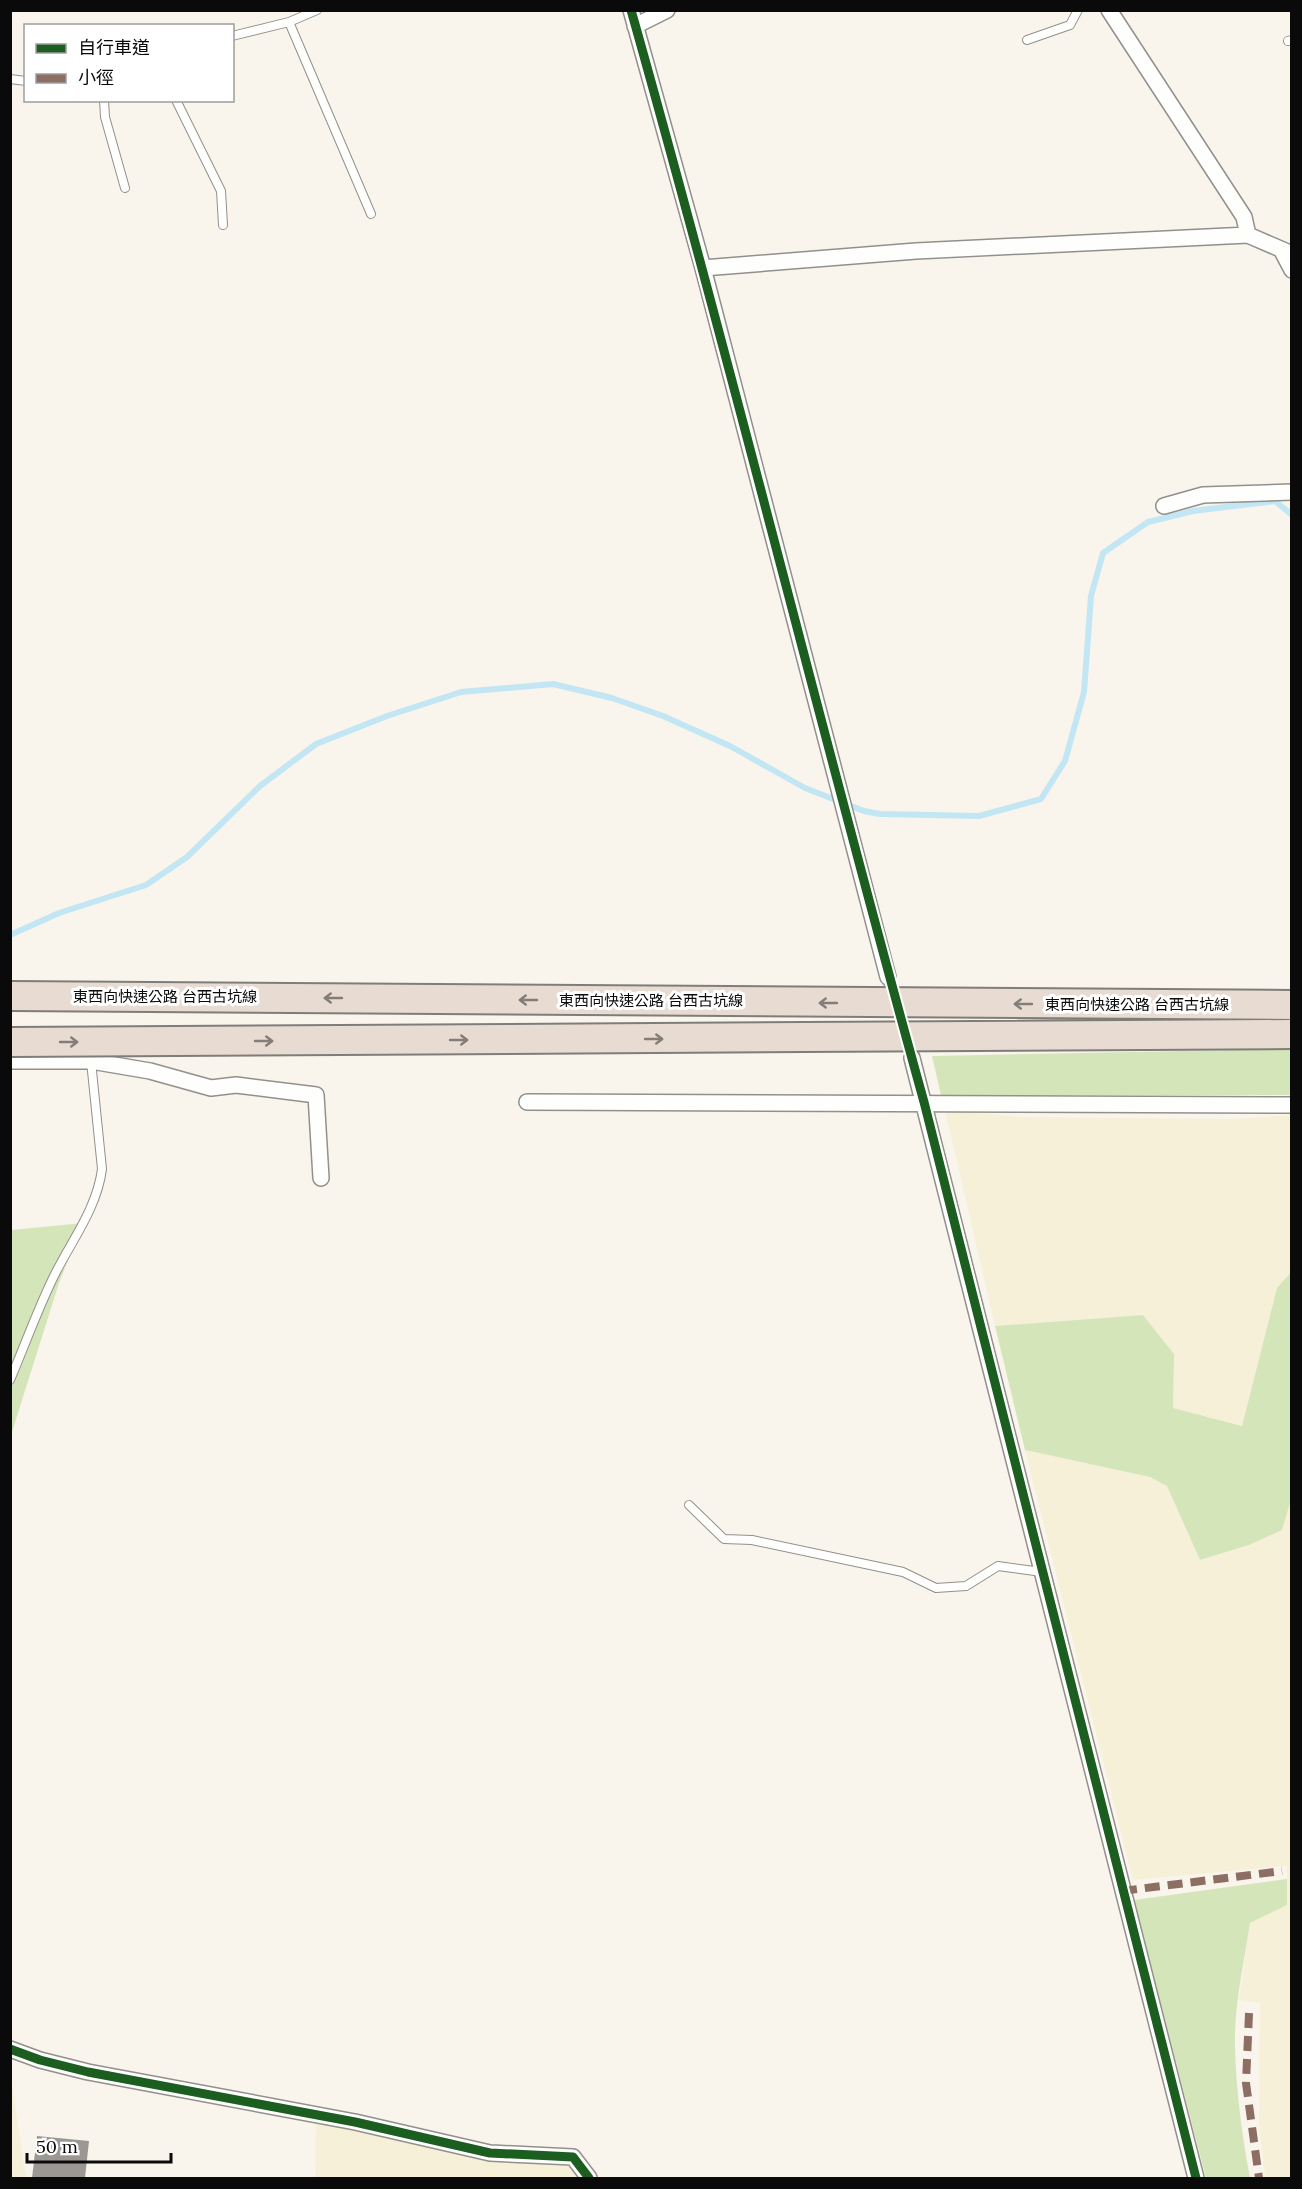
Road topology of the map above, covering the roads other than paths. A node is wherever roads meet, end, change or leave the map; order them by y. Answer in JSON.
{"nodes":[{"id":1,"x":317,"y":10,"type":"edge"},
{"id":2,"x":667,"y":10,"type":"edge"},
{"id":3,"x":1078,"y":10,"type":"edge"},
{"id":4,"x":1109,"y":10,"type":"edge"},
{"id":5,"x":633,"y":18,"type":"edge"},
{"id":6,"x":289,"y":22,"type":"junction"},
{"id":7,"x":234,"y":36,"type":"edge"},
{"id":8,"x":1027,"y":40,"type":"dead end"},
{"id":9,"x":104,"y":102,"type":"edge"},
{"id":10,"x":177,"y":102,"type":"edge"},
{"id":11,"x":125,"y":188,"type":"dead end"},
{"id":12,"x":371,"y":214,"type":"dead end"},
{"id":13,"x":223,"y":225,"type":"dead end"},
{"id":14,"x":1248,"y":235,"type":"junction"},
{"id":15,"x":1287,"y":253,"type":"edge"},
{"id":16,"x":703,"y":268,"type":"junction"},
{"id":17,"x":1292,"y":270,"type":"edge"},
{"id":18,"x":1292,"y":492,"type":"edge"},
{"id":19,"x":1164,"y":506,"type":"dead end"},
{"id":20,"x":888,"y":977,"type":"tunnel mouth"},
{"id":21,"x":10,"y":996,"type":"edge"},
{"id":22,"x":1292,"y":1005,"type":"edge"},
{"id":23,"x":1292,"y":1034,"type":"edge"},
{"id":24,"x":10,"y":1042,"type":"edge"},
{"id":25,"x":912,"y":1058,"type":"tunnel mouth"},
{"id":26,"x":10,"y":1061,"type":"edge"},
{"id":27,"x":91,"y":1061,"type":"junction"},
{"id":28,"x":527,"y":1102,"type":"dead end"},
{"id":29,"x":924,"y":1102,"type":"junction"},
{"id":30,"x":1292,"y":1105,"type":"edge"},
{"id":31,"x":321,"y":1178,"type":"dead end"},
{"id":32,"x":10,"y":1380,"type":"edge"},
{"id":33,"x":689,"y":1505,"type":"dead end"},
{"id":34,"x":1042,"y":1572,"type":"junction"},
{"id":35,"x":10,"y":2049,"type":"edge"},
{"id":36,"x":589,"y":2178,"type":"edge"},
{"id":37,"x":1196,"y":2178,"type":"edge"}],
"edges":[{"from":1,"to":6,"type":"lane"},
{"from":2,"to":5,"type":"street"},
{"from":3,"to":8,"type":"lane"},
{"from":4,"to":14,"type":"street"},
{"from":5,"to":16,"type":"street"},
{"from":6,"to":7,"type":"lane"},
{"from":6,"to":12,"type":"lane"},
{"from":9,"to":11,"type":"lane"},
{"from":10,"to":13,"type":"lane"},
{"from":14,"to":15,"type":"street"},
{"from":14,"to":16,"type":"street"},
{"from":15,"to":17,"type":"street"},
{"from":16,"to":20,"type":"street"},
{"from":18,"to":19,"type":"street"},
{"from":22,"to":21,"type":"highway","name":"東西向快速公路 台西古坑線","one_way":true,"bridge":true},
{"from":24,"to":23,"type":"highway","name":"東西向快速公路 台西古坑線","one_way":true,"bridge":true},
{"from":25,"to":29,"type":"street"},
{"from":26,"to":27,"type":"street"},
{"from":27,"to":31,"type":"street"},
{"from":27,"to":32,"type":"lane"},
{"from":28,"to":29,"type":"street"},
{"from":29,"to":30,"type":"street"},
{"from":29,"to":34,"type":"street"},
{"from":33,"to":34,"type":"lane"},
{"from":34,"to":37,"type":"street"},
{"from":35,"to":36,"type":"street"}]}
